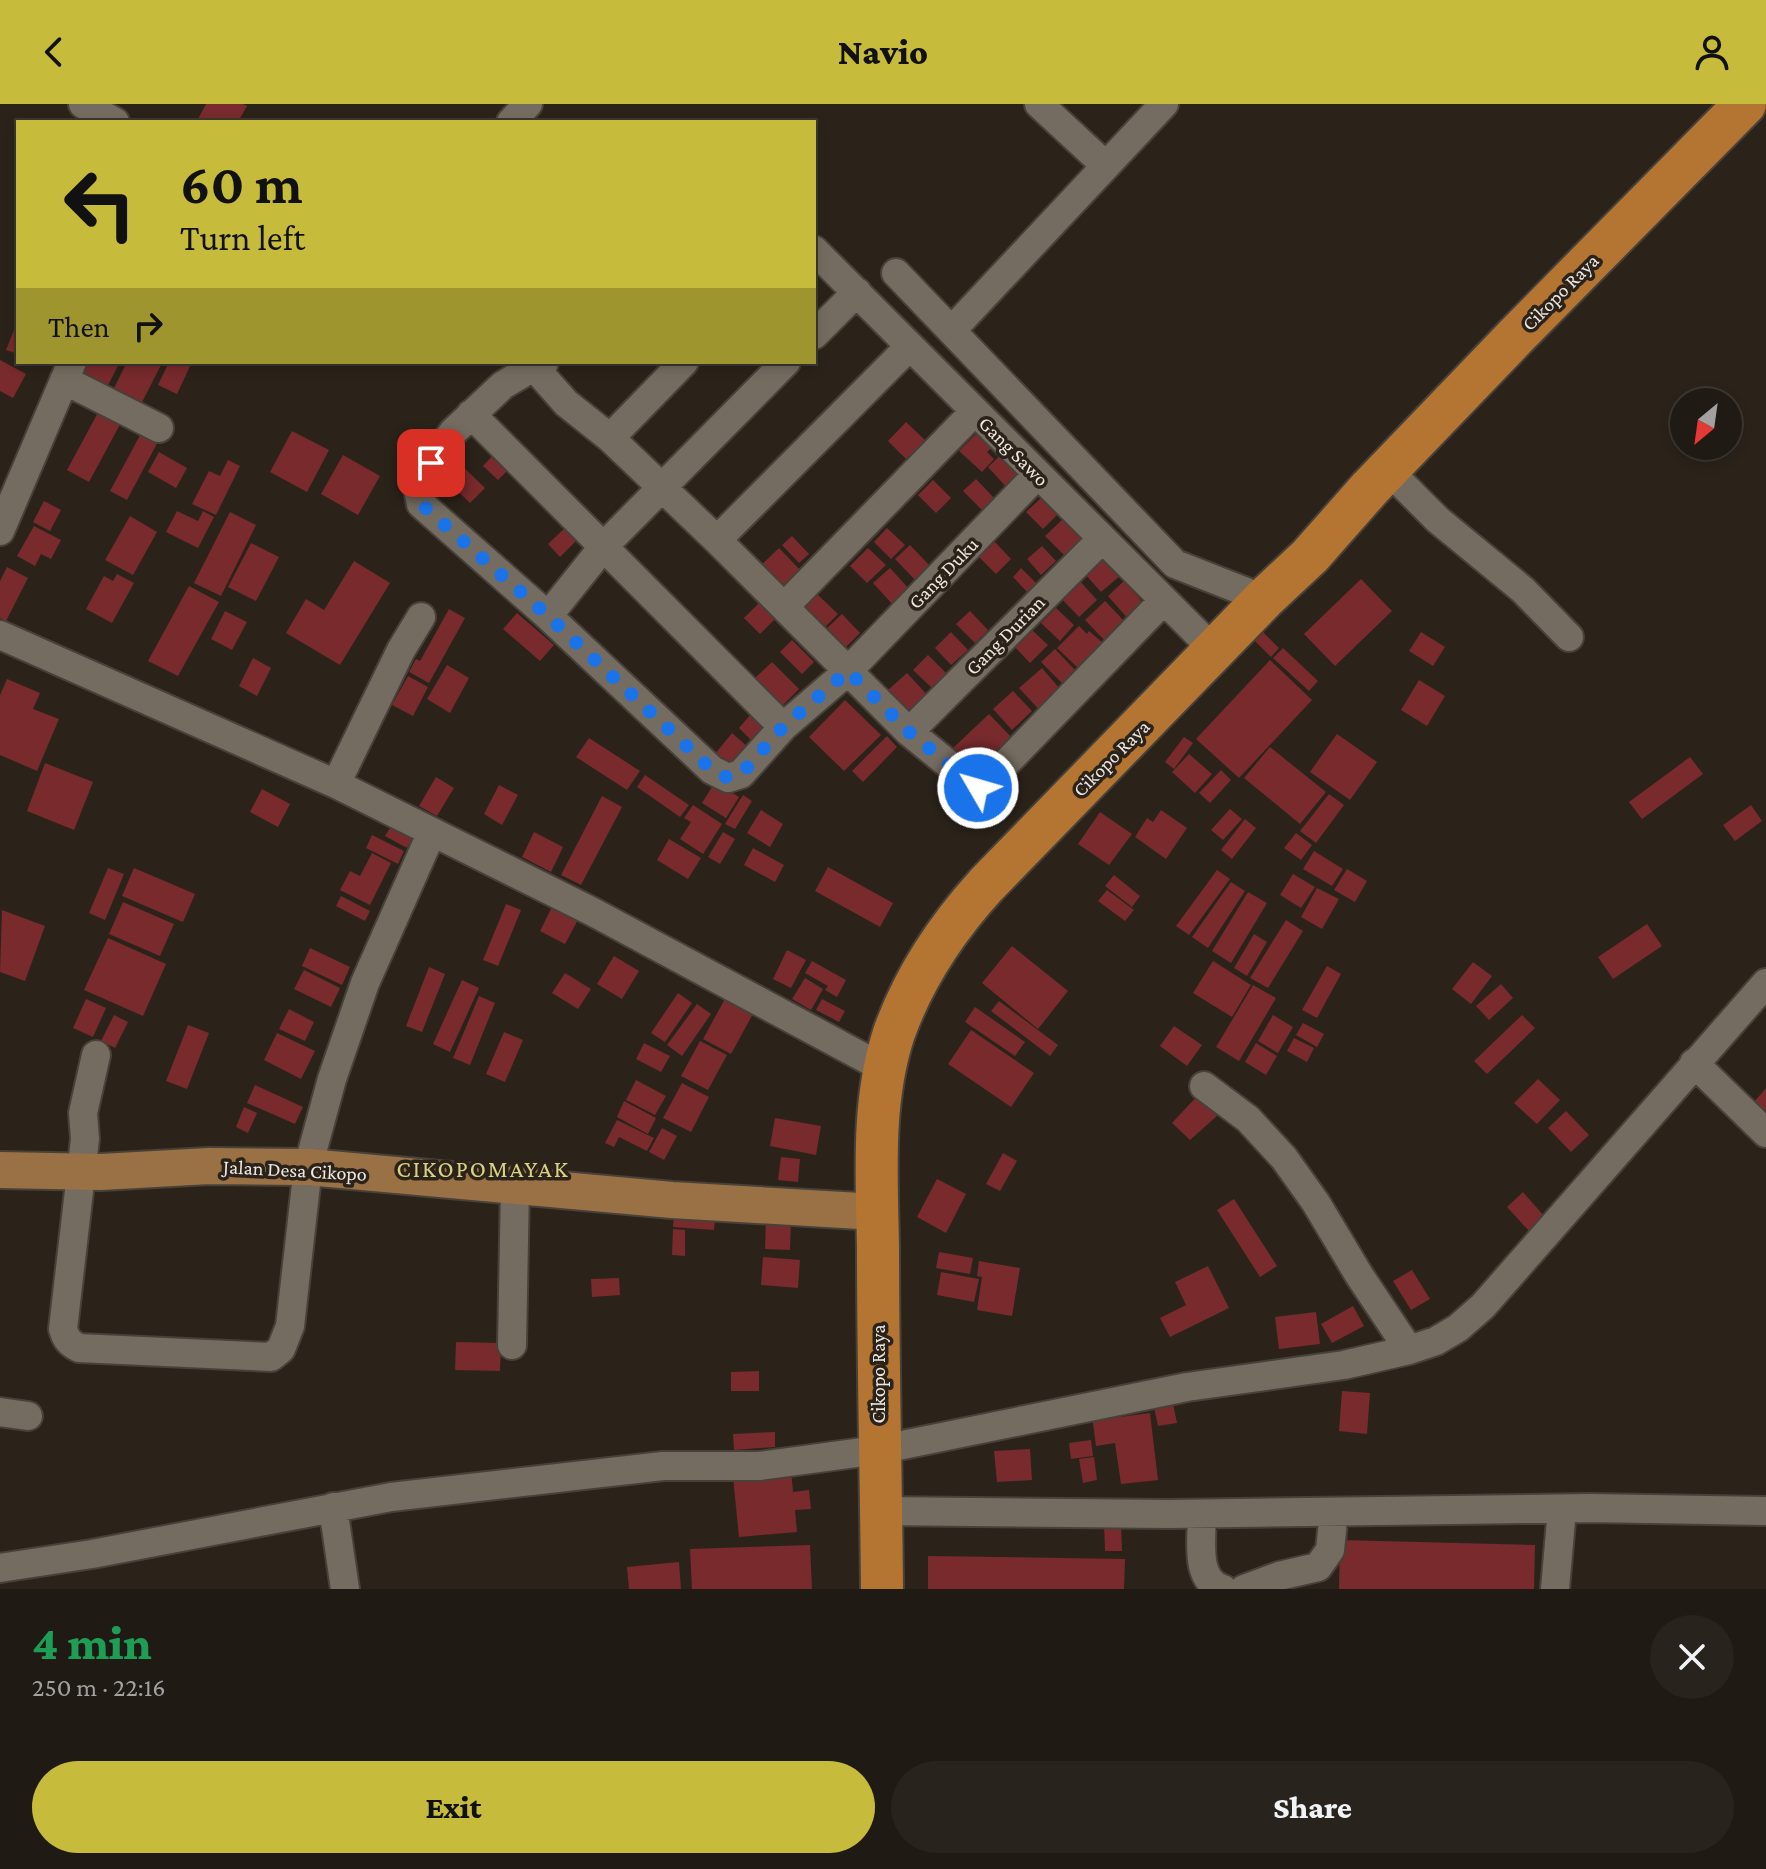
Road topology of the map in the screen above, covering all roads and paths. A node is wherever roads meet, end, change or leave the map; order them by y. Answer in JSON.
{"nodes":[{"id":1,"x":83,"y":104,"type":"edge"},
{"id":2,"x":528,"y":104,"type":"edge"},
{"id":3,"x":1039,"y":104,"type":"edge"},
{"id":4,"x":1164,"y":104,"type":"edge"},
{"id":5,"x":1745,"y":104,"type":"edge"},
{"id":6,"x":111,"y":120,"type":"edge"},
{"id":7,"x":513,"y":120,"type":"edge"},
{"id":8,"x":1106,"y":166,"type":"junction"},
{"id":9,"x":816,"y":252,"type":"edge"},
{"id":10,"x":896,"y":273,"type":"dead end"},
{"id":11,"x":857,"y":292,"type":"junction"},
{"id":12,"x":952,"y":330,"type":"junction"},
{"id":13,"x":816,"y":333,"type":"edge"},
{"id":14,"x":909,"y":347,"type":"junction"},
{"id":15,"x":540,"y":364,"type":"edge"},
{"id":16,"x":543,"y":364,"type":"edge"},
{"id":17,"x":682,"y":364,"type":"edge"},
{"id":18,"x":784,"y":364,"type":"edge"},
{"id":19,"x":68,"y":371,"type":"edge"},
{"id":20,"x":975,"y":411,"type":"junction"},
{"id":21,"x":471,"y":414,"type":"junction"},
{"id":22,"x":159,"y":428,"type":"dead end"},
{"id":23,"x":610,"y":438,"type":"junction"},
{"id":24,"x":1388,"y":470,"type":"junction"},
{"id":25,"x":1038,"y":474,"type":"junction"},
{"id":26,"x":660,"y":487,"type":"junction"},
{"id":27,"x":0,"y":531,"type":"edge"},
{"id":28,"x":1102,"y":539,"type":"junction"},
{"id":29,"x":717,"y":540,"type":"junction"},
{"id":30,"x":604,"y":546,"type":"junction"},
{"id":31,"x":1264,"y":599,"type":"junction"},
{"id":32,"x":1164,"y":600,"type":"junction"},
{"id":33,"x":785,"y":606,"type":"junction"},
{"id":34,"x":548,"y":616,"type":"junction"},
{"id":35,"x":421,"y":617,"type":"dead end"},
{"id":36,"x":0,"y":635,"type":"edge"},
{"id":37,"x":1569,"y":637,"type":"dead end"},
{"id":38,"x":1215,"y":651,"type":"junction"},
{"id":39,"x":848,"y":671,"type":"junction"},
{"id":40,"x":783,"y":727,"type":"junction"},
{"id":41,"x":909,"y":732,"type":"junction"},
{"id":42,"x":336,"y":784,"type":"junction"},
{"id":43,"x":431,"y":834,"type":"junction"},
{"id":44,"x":1766,"y":983,"type":"edge"},
{"id":45,"x":96,"y":1055,"type":"dead end"},
{"id":46,"x":1694,"y":1063,"type":"junction"},
{"id":47,"x":885,"y":1069,"type":"junction"},
{"id":48,"x":1204,"y":1086,"type":"dead end"},
{"id":49,"x":1766,"y":1133,"type":"edge"},
{"id":50,"x":308,"y":1167,"type":"junction"},
{"id":51,"x":0,"y":1170,"type":"edge"},
{"id":52,"x":82,"y":1171,"type":"junction"},
{"id":53,"x":515,"y":1187,"type":"junction"},
{"id":54,"x":877,"y":1212,"type":"junction"},
{"id":55,"x":512,"y":1345,"type":"dead end"},
{"id":56,"x":1409,"y":1350,"type":"junction"},
{"id":57,"x":0,"y":1412,"type":"edge"},
{"id":58,"x":28,"y":1416,"type":"dead end"},
{"id":59,"x":878,"y":1450,"type":"junction"},
{"id":60,"x":333,"y":1507,"type":"junction"},
{"id":61,"x":1562,"y":1509,"type":"junction"},
{"id":62,"x":881,"y":1511,"type":"junction"},
{"id":63,"x":1766,"y":1511,"type":"edge"},
{"id":64,"x":1334,"y":1512,"type":"junction"},
{"id":65,"x":1202,"y":1514,"type":"junction"},
{"id":66,"x":0,"y":1568,"type":"edge"},
{"id":67,"x":345,"y":1589,"type":"edge"},
{"id":68,"x":882,"y":1589,"type":"edge"},
{"id":69,"x":1223,"y":1589,"type":"edge"},
{"id":70,"x":1244,"y":1589,"type":"edge"},
{"id":71,"x":1555,"y":1589,"type":"edge"}],
"edges":[{"from":1,"to":6,"type":"street"},
{"from":2,"to":7,"type":"street"},
{"from":3,"to":8,"type":"street"},
{"from":4,"to":8,"type":"street"},
{"from":5,"to":24,"type":"highway","name":"Cikopo Raya"},
{"from":8,"to":12,"type":"street"},
{"from":9,"to":11,"type":"street","name":"Gang Sawo"},
{"from":10,"to":12,"type":"street"},
{"from":11,"to":13,"type":"street"},
{"from":11,"to":14,"type":"street","name":"Gang Sawo"},
{"from":12,"to":31,"type":"street"},
{"from":14,"to":20,"type":"street","name":"Gang Sawo"},
{"from":14,"to":29,"type":"street"},
{"from":15,"to":21,"type":"street"},
{"from":16,"to":23,"type":"street"},
{"from":17,"to":23,"type":"street"},
{"from":18,"to":26,"type":"street"},
{"from":19,"to":22,"type":"street"},
{"from":19,"to":27,"type":"street"},
{"from":20,"to":25,"type":"street","name":"Gang Sawo"},
{"from":20,"to":33,"type":"street"},
{"from":21,"to":30,"type":"street"},
{"from":21,"to":34,"type":"street"},
{"from":23,"to":26,"type":"street"},
{"from":24,"to":31,"type":"highway","name":"Cikopo Raya"},
{"from":24,"to":37,"type":"street"},
{"from":25,"to":28,"type":"street","name":"Gang Sawo"},
{"from":25,"to":39,"type":"street","name":"Gang Duku"},
{"from":26,"to":29,"type":"street"},
{"from":26,"to":30,"type":"street"},
{"from":28,"to":32,"type":"street","name":"Gang Sawo"},
{"from":28,"to":41,"type":"street","name":"Gang Durian"},
{"from":29,"to":33,"type":"street"},
{"from":30,"to":34,"type":"street"},
{"from":30,"to":40,"type":"street"},
{"from":31,"to":38,"type":"highway","name":"Cikopo Raya"},
{"from":32,"to":38,"type":"street","name":"Gang Sawo"},
{"from":32,"to":41,"type":"street"},
{"from":33,"to":39,"type":"street"},
{"from":34,"to":40,"type":"street","name":"Gang Duku"},
{"from":35,"to":42,"type":"street"},
{"from":36,"to":42,"type":"street"},
{"from":38,"to":47,"type":"highway","name":"Cikopo Raya"},
{"from":39,"to":40,"type":"street","name":"Gang Duku"},
{"from":39,"to":41,"type":"street"},
{"from":42,"to":43,"type":"street"},
{"from":43,"to":47,"type":"street"},
{"from":43,"to":50,"type":"street"},
{"from":44,"to":46,"type":"street"},
{"from":45,"to":52,"type":"street"},
{"from":46,"to":49,"type":"street"},
{"from":46,"to":56,"type":"street"},
{"from":47,"to":54,"type":"highway","name":"Cikopo Raya"},
{"from":48,"to":56,"type":"street"},
{"from":50,"to":52,"type":"main road","name":"Jalan Desa Cikopo"},
{"from":50,"to":52,"type":"street"},
{"from":50,"to":53,"type":"main road","name":"Jalan Desa Cikopo"},
{"from":51,"to":52,"type":"main road","name":"Jalan Desa Cikopo"},
{"from":53,"to":54,"type":"main road","name":"Jalan Desa Cikopo"},
{"from":53,"to":55,"type":"street"},
{"from":54,"to":59,"type":"highway","name":"Cikopo Raya"},
{"from":56,"to":59,"type":"street"},
{"from":57,"to":58,"type":"street"},
{"from":59,"to":60,"type":"street"},
{"from":59,"to":62,"type":"highway","name":"Cikopo Raya"},
{"from":60,"to":66,"type":"street"},
{"from":60,"to":67,"type":"street"},
{"from":61,"to":63,"type":"street"},
{"from":61,"to":64,"type":"street"},
{"from":61,"to":71,"type":"street"},
{"from":62,"to":65,"type":"street"},
{"from":62,"to":68,"type":"highway","name":"Cikopo Raya"},
{"from":64,"to":65,"type":"street"},
{"from":64,"to":70,"type":"street"},
{"from":65,"to":69,"type":"street"}]}
